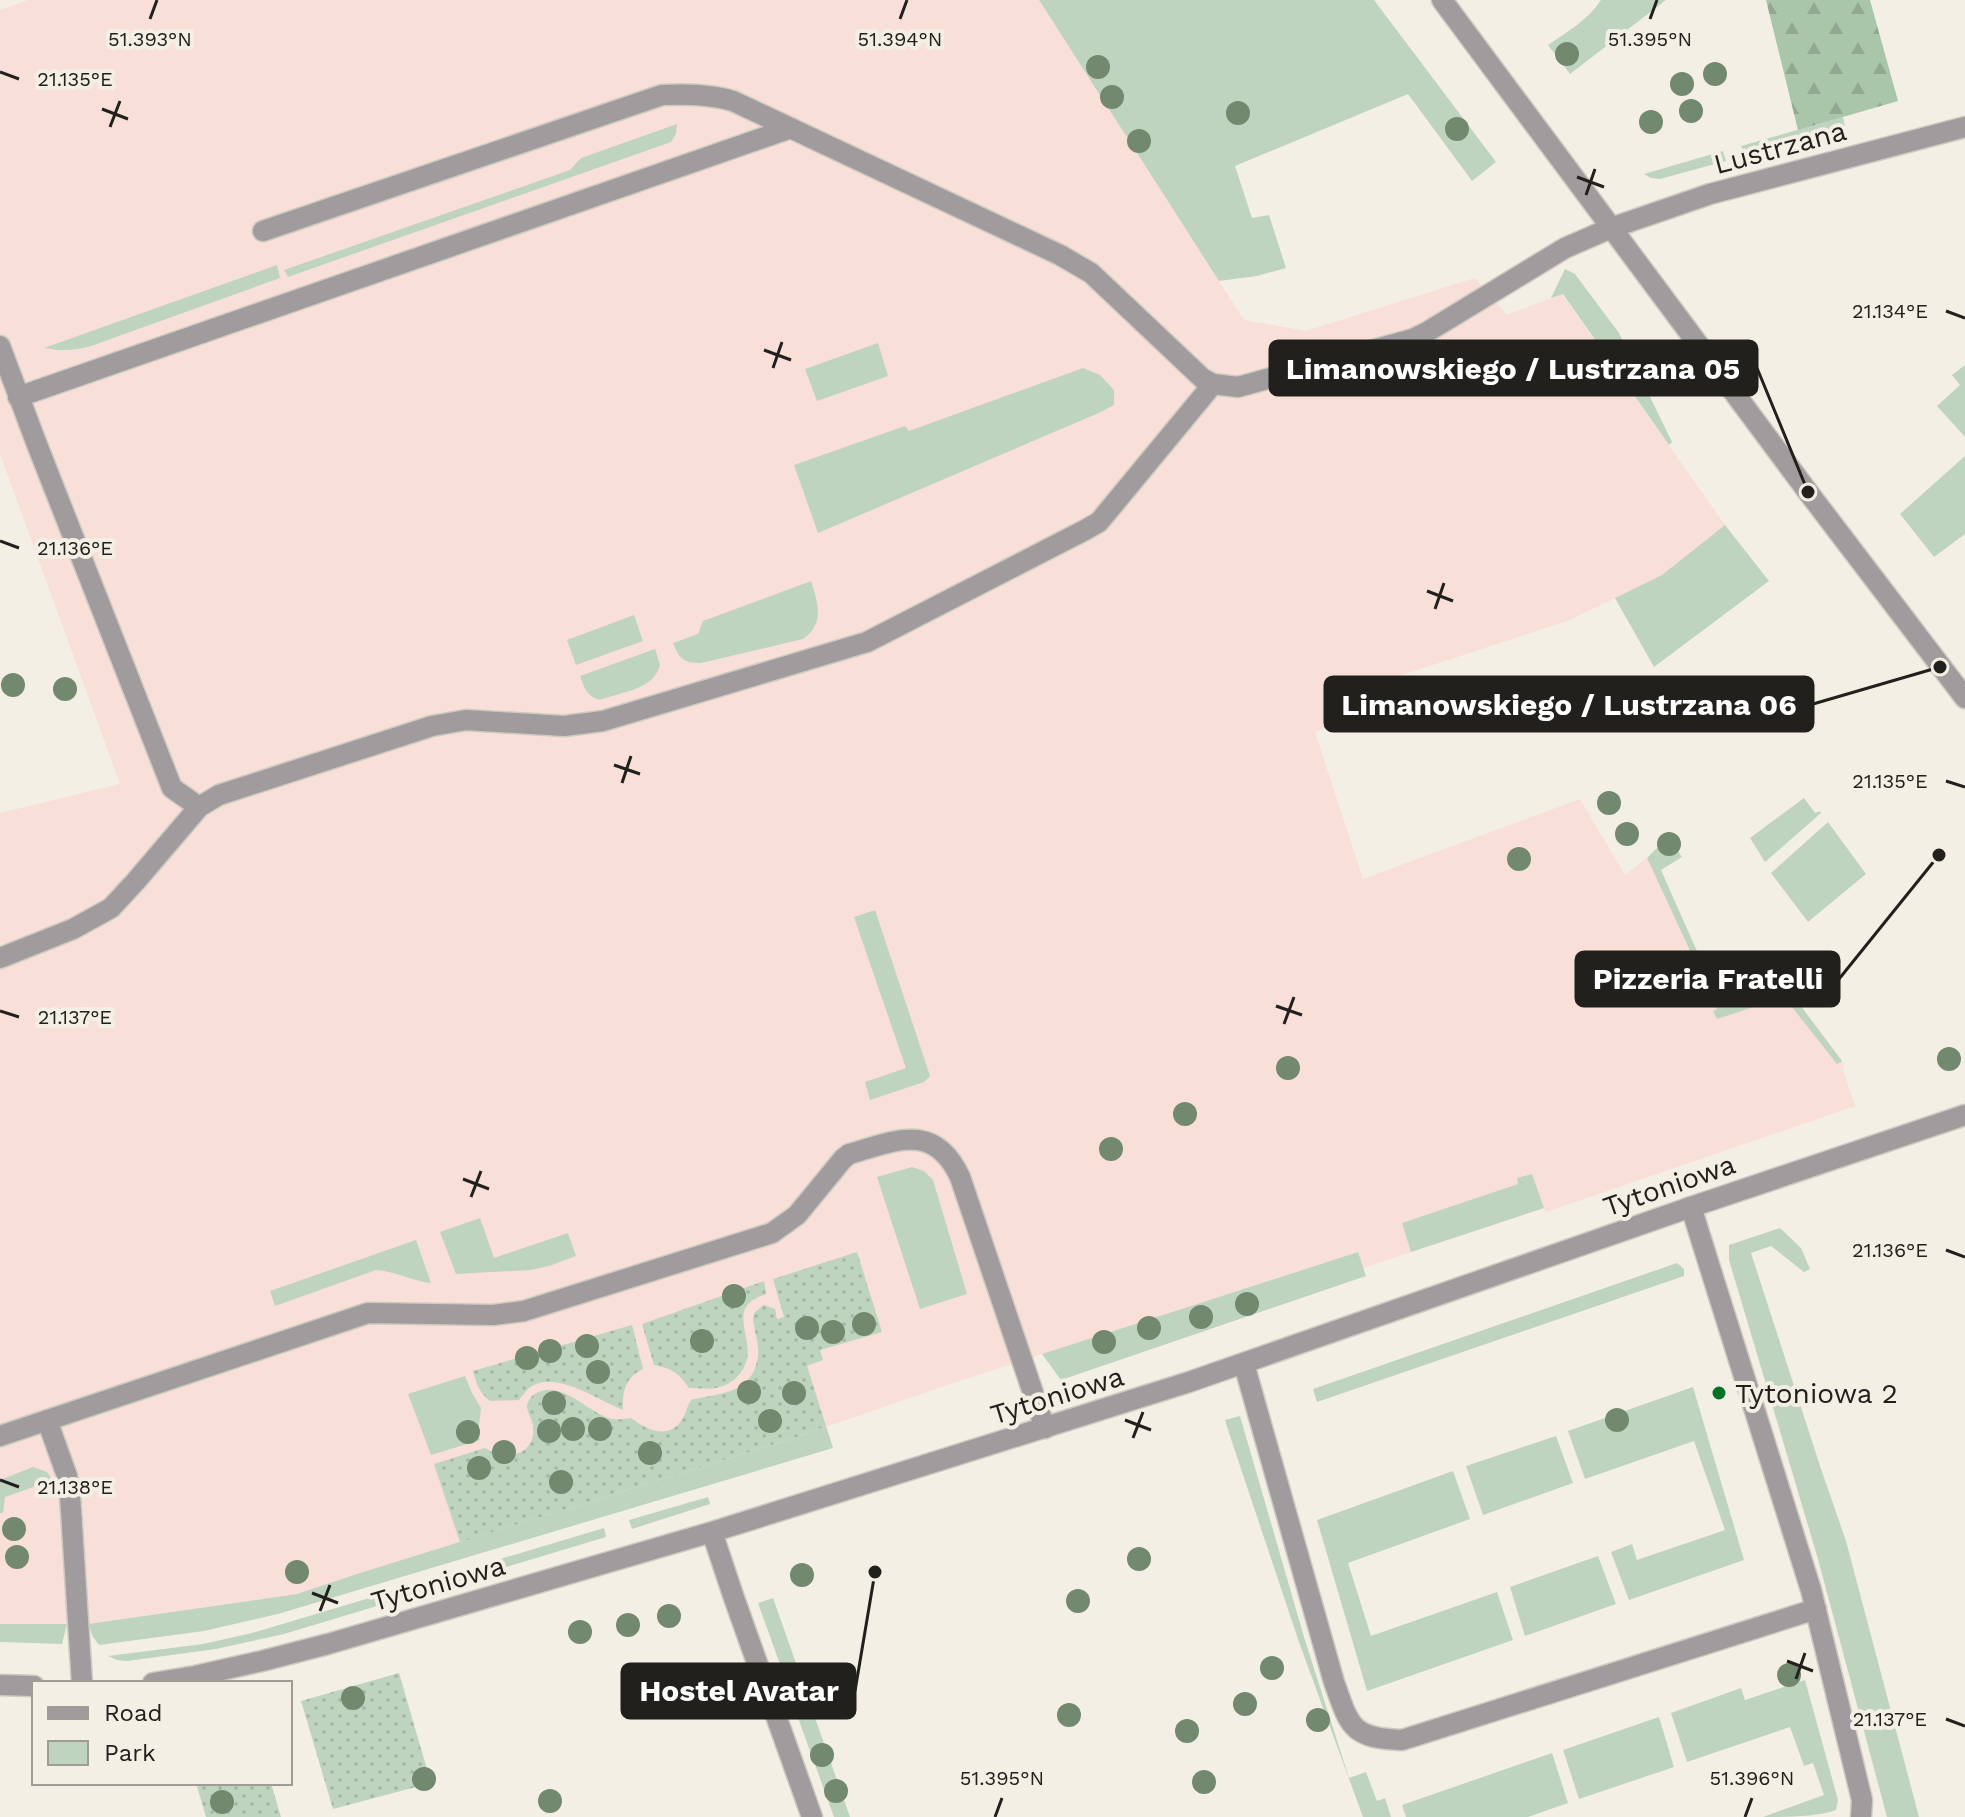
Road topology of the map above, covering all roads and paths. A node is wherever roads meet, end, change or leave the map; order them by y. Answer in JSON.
{"nodes":[{"id":1,"x":1442,"y":0,"type":"edge"},
{"id":2,"x":1965,"y":127,"type":"edge"},
{"id":3,"x":791,"y":128,"type":"junction"},
{"id":4,"x":1611,"y":228,"type":"junction"},
{"id":5,"x":263,"y":231,"type":"dead end"},
{"id":6,"x":0,"y":346,"type":"edge"},
{"id":7,"x":1213,"y":384,"type":"junction"},
{"id":8,"x":18,"y":397,"type":"junction"},
{"id":9,"x":1965,"y":698,"type":"edge"},
{"id":10,"x":199,"y":807,"type":"junction"},
{"id":11,"x":0,"y":958,"type":"edge"},
{"id":12,"x":1965,"y":1115,"type":"edge"},
{"id":13,"x":1691,"y":1207,"type":"junction"},
{"id":14,"x":1244,"y":1364,"type":"junction"},
{"id":15,"x":47,"y":1420,"type":"junction"},
{"id":16,"x":1045,"y":1428,"type":"junction"},
{"id":17,"x":0,"y":1436,"type":"edge"},
{"id":18,"x":712,"y":1532,"type":"junction"},
{"id":19,"x":1816,"y":1609,"type":"junction"},
{"id":20,"x":82,"y":1681,"type":"edge"},
{"id":21,"x":164,"y":1681,"type":"edge"},
{"id":22,"x":0,"y":1685,"type":"edge"},
{"id":23,"x":32,"y":1686,"type":"edge"},
{"id":24,"x":812,"y":1817,"type":"edge"},
{"id":25,"x":1861,"y":1817,"type":"edge"}],
"edges":[{"from":1,"to":4,"type":"street"},
{"from":2,"to":4,"type":"street","name":"Lustrzana"},
{"from":3,"to":5,"type":"street"},
{"from":3,"to":7,"type":"street"},
{"from":3,"to":8,"type":"street"},
{"from":4,"to":7,"type":"street","name":"Lustrzana"},
{"from":4,"to":9,"type":"street"},
{"from":6,"to":8,"type":"street"},
{"from":7,"to":10,"type":"street"},
{"from":8,"to":10,"type":"street"},
{"from":10,"to":11,"type":"street"},
{"from":12,"to":13,"type":"street","name":"Tytoniowa"},
{"from":13,"to":14,"type":"street","name":"Tytoniowa"},
{"from":13,"to":19,"type":"street"},
{"from":14,"to":16,"type":"street","name":"Tytoniowa"},
{"from":14,"to":19,"type":"street"},
{"from":15,"to":16,"type":"street"},
{"from":15,"to":17,"type":"street"},
{"from":15,"to":20,"type":"street"},
{"from":16,"to":18,"type":"street","name":"Tytoniowa"},
{"from":18,"to":21,"type":"street","name":"Tytoniowa"},
{"from":18,"to":24,"type":"street"},
{"from":19,"to":25,"type":"street"},
{"from":22,"to":23,"type":"street"}]}
